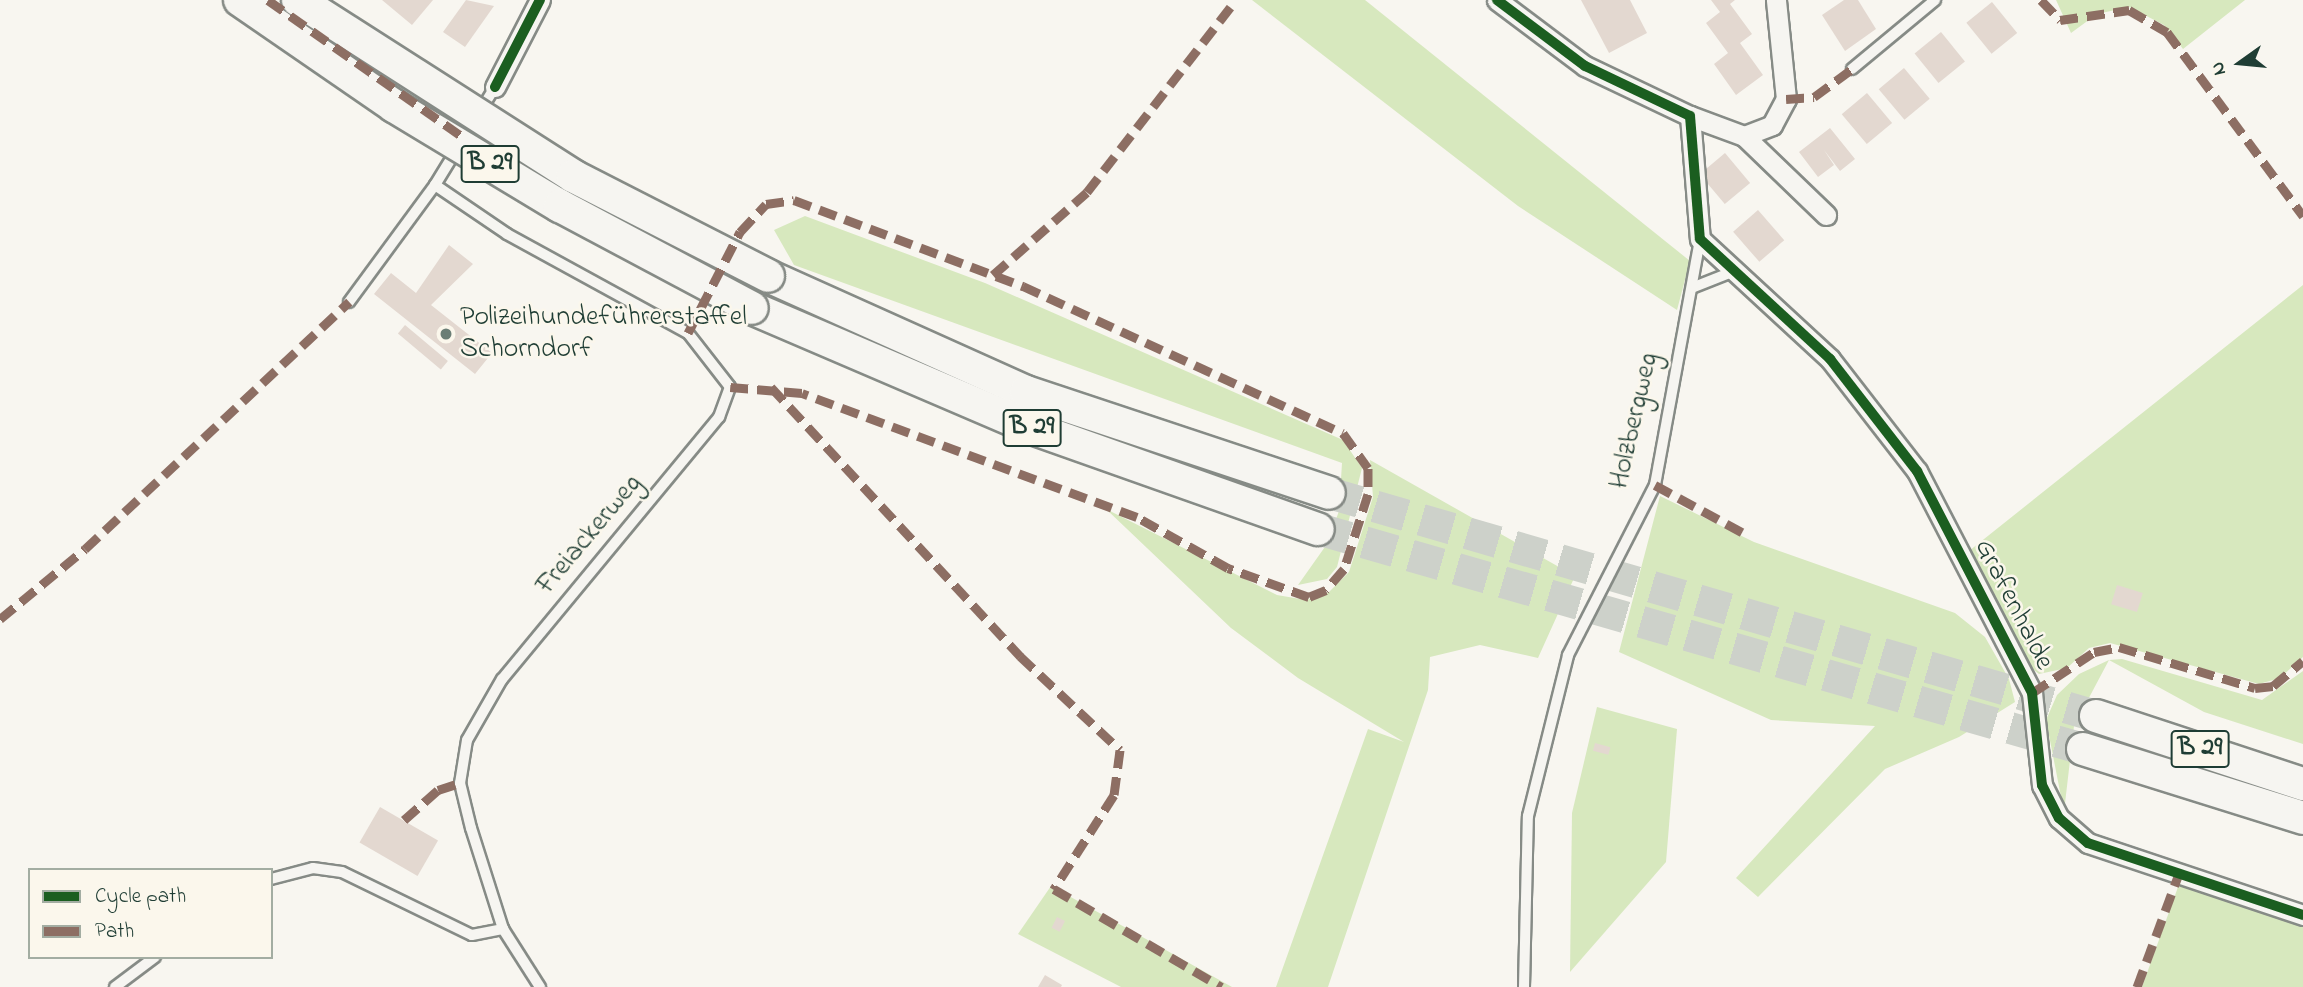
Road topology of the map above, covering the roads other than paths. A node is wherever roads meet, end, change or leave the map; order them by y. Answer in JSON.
{"nodes":[{"id":1,"x":240,"y":0,"type":"edge"},
{"id":2,"x":298,"y":0,"type":"edge"},
{"id":3,"x":540,"y":0,"type":"edge"},
{"id":4,"x":1497,"y":0,"type":"edge"},
{"id":5,"x":1776,"y":0,"type":"edge"},
{"id":6,"x":1935,"y":0,"type":"edge"},
{"id":7,"x":1852,"y":69,"type":"dead end"},
{"id":8,"x":495,"y":87,"type":"joint"},
{"id":9,"x":1690,"y":116,"type":"junction"},
{"id":10,"x":1744,"y":136,"type":"junction"},
{"id":11,"x":435,"y":185,"type":"junction"},
{"id":12,"x":1826,"y":215,"type":"dead end"},
{"id":13,"x":1700,"y":239,"type":"junction"},
{"id":14,"x":1732,"y":272,"type":"junction"},
{"id":15,"x":1694,"y":287,"type":"junction"},
{"id":16,"x":349,"y":302,"type":"dead end"},
{"id":17,"x":1329,"y":494,"type":"tunnel mouth"},
{"id":18,"x":1318,"y":528,"type":"tunnel mouth"},
{"id":19,"x":2096,"y":716,"type":"tunnel mouth"},
{"id":20,"x":2083,"y":749,"type":"tunnel mouth"},
{"id":21,"x":2303,"y":784,"type":"edge"},
{"id":22,"x":2303,"y":818,"type":"edge"},
{"id":23,"x":273,"y":878,"type":"edge"},
{"id":24,"x":2303,"y":915,"type":"edge"},
{"id":25,"x":503,"y":929,"type":"junction"},
{"id":26,"x":152,"y":959,"type":"edge"},
{"id":27,"x":115,"y":987,"type":"edge"},
{"id":28,"x":540,"y":987,"type":"edge"},
{"id":29,"x":1524,"y":987,"type":"edge"}],
"edges":[{"from":1,"to":18,"type":"highway","number":"B 29","bridge":true},
{"from":2,"to":17,"type":"highway","number":"B 29","bridge":true},
{"from":3,"to":8,"type":"street"},
{"from":4,"to":9,"type":"street"},
{"from":5,"to":10,"type":"street"},
{"from":6,"to":7,"type":"lane"},
{"from":8,"to":11,"type":"lane"},
{"from":9,"to":10,"type":"street"},
{"from":9,"to":13,"type":"street","name":"Holzbergweg"},
{"from":10,"to":12,"type":"street"},
{"from":11,"to":16,"type":"lane"},
{"from":11,"to":25,"type":"lane","name":"Freiackerweg"},
{"from":13,"to":14,"type":"street","name":"Grafenhalde"},
{"from":13,"to":15,"type":"lane","name":"Holzbergweg"},
{"from":14,"to":15,"type":"lane"},
{"from":14,"to":24,"type":"street","name":"Grafenhalde"},
{"from":15,"to":29,"type":"lane","name":"Holzbergweg"},
{"from":19,"to":21,"type":"highway","number":"B 29"},
{"from":20,"to":22,"type":"highway","number":"B 29"},
{"from":23,"to":25,"type":"lane"},
{"from":25,"to":28,"type":"lane"},
{"from":26,"to":27,"type":"lane"}]}
